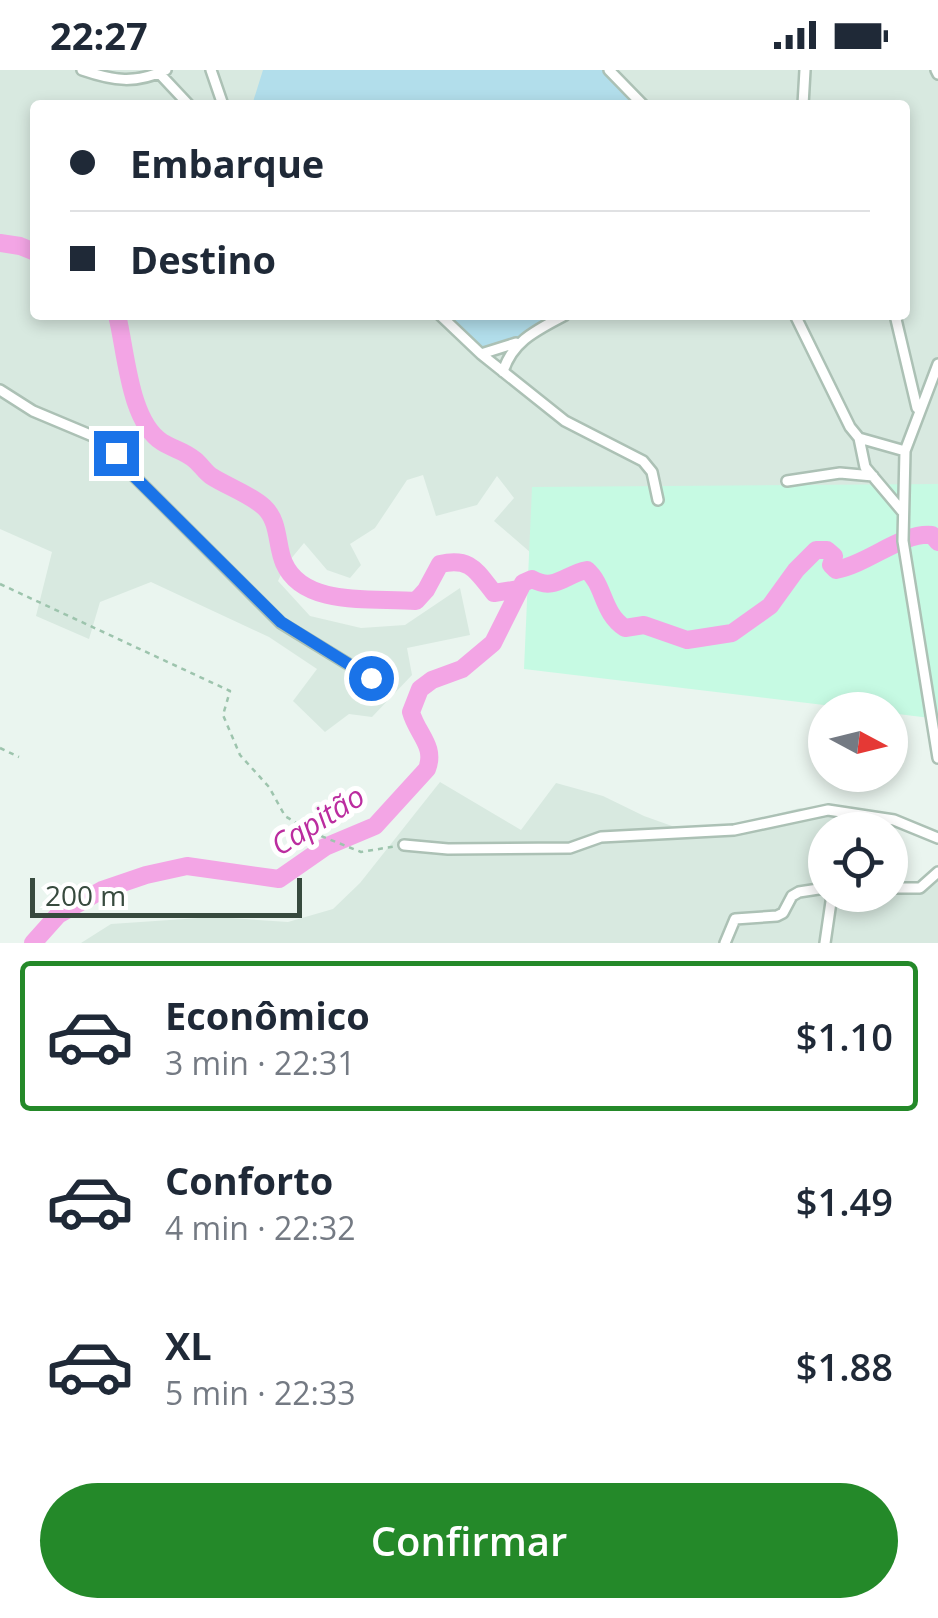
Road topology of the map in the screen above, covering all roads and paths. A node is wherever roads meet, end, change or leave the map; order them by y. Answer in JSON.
{"nodes":[{"id":1,"x":82,"y":70,"type":"edge"},
{"id":2,"x":211,"y":70,"type":"edge"},
{"id":3,"x":609,"y":70,"type":"edge"},
{"id":4,"x":804,"y":70,"type":"edge"},
{"id":5,"x":161,"y":71,"type":"edge"},
{"id":6,"x":185,"y":100,"type":"edge"},
{"id":7,"x":222,"y":100,"type":"edge"},
{"id":8,"x":638,"y":100,"type":"edge"},
{"id":9,"x":803,"y":100,"type":"edge"},
{"id":10,"x":445,"y":320,"type":"edge"},
{"id":11,"x":556,"y":320,"type":"edge"},
{"id":12,"x":796,"y":320,"type":"edge"},
{"id":13,"x":897,"y":320,"type":"edge"},
{"id":14,"x":518,"y":342,"type":"junction"},
{"id":15,"x":481,"y":354,"type":"junction"},
{"id":16,"x":938,"y":364,"type":"edge"},
{"id":17,"x":503,"y":372,"type":"junction"},
{"id":18,"x":0,"y":390,"type":"edge"},
{"id":19,"x":918,"y":411,"type":"junction"},
{"id":20,"x":859,"y":438,"type":"junction"},
{"id":21,"x":905,"y":452,"type":"junction"},
{"id":22,"x":873,"y":476,"type":"junction"},
{"id":23,"x":787,"y":481,"type":"dead end"},
{"id":24,"x":658,"y":500,"type":"dead end"},
{"id":25,"x":904,"y":512,"type":"junction"},
{"id":26,"x":0,"y":584,"type":"edge"},
{"id":27,"x":371,"y":678,"type":"dead end"},
{"id":28,"x":0,"y":748,"type":"edge"},
{"id":29,"x":19,"y":756,"type":"dead end"},
{"id":30,"x":938,"y":758,"type":"edge"},
{"id":31,"x":938,"y":838,"type":"edge"},
{"id":32,"x":404,"y":846,"type":"joint"},
{"id":33,"x":938,"y":872,"type":"edge"},
{"id":34,"x":908,"y":888,"type":"edge"},
{"id":35,"x":808,"y":891,"type":"edge"},
{"id":36,"x":830,"y":912,"type":"edge"},
{"id":37,"x":725,"y":943,"type":"edge"},
{"id":38,"x":826,"y":943,"type":"edge"}],
"edges":[{"from":1,"to":5,"type":"street"},
{"from":2,"to":7,"type":"street"},
{"from":3,"to":8,"type":"street"},
{"from":4,"to":9,"type":"street"},
{"from":5,"to":6,"type":"street"},
{"from":10,"to":15,"type":"street"},
{"from":11,"to":14,"type":"street"},
{"from":12,"to":20,"type":"street"},
{"from":13,"to":19,"type":"street"},
{"from":14,"to":15,"type":"street"},
{"from":14,"to":17,"type":"street"},
{"from":15,"to":17,"type":"street"},
{"from":16,"to":19,"type":"street"},
{"from":17,"to":24,"type":"street"},
{"from":18,"to":27,"type":"street"},
{"from":19,"to":21,"type":"street"},
{"from":20,"to":21,"type":"street"},
{"from":20,"to":22,"type":"street"},
{"from":21,"to":25,"type":"street"},
{"from":22,"to":23,"type":"street"},
{"from":22,"to":25,"type":"street"},
{"from":25,"to":30,"type":"street"},
{"from":26,"to":32,"type":"path"},
{"from":28,"to":29,"type":"path"},
{"from":31,"to":32,"type":"street"},
{"from":33,"to":34,"type":"street"},
{"from":35,"to":37,"type":"street"},
{"from":36,"to":38,"type":"street"}]}
